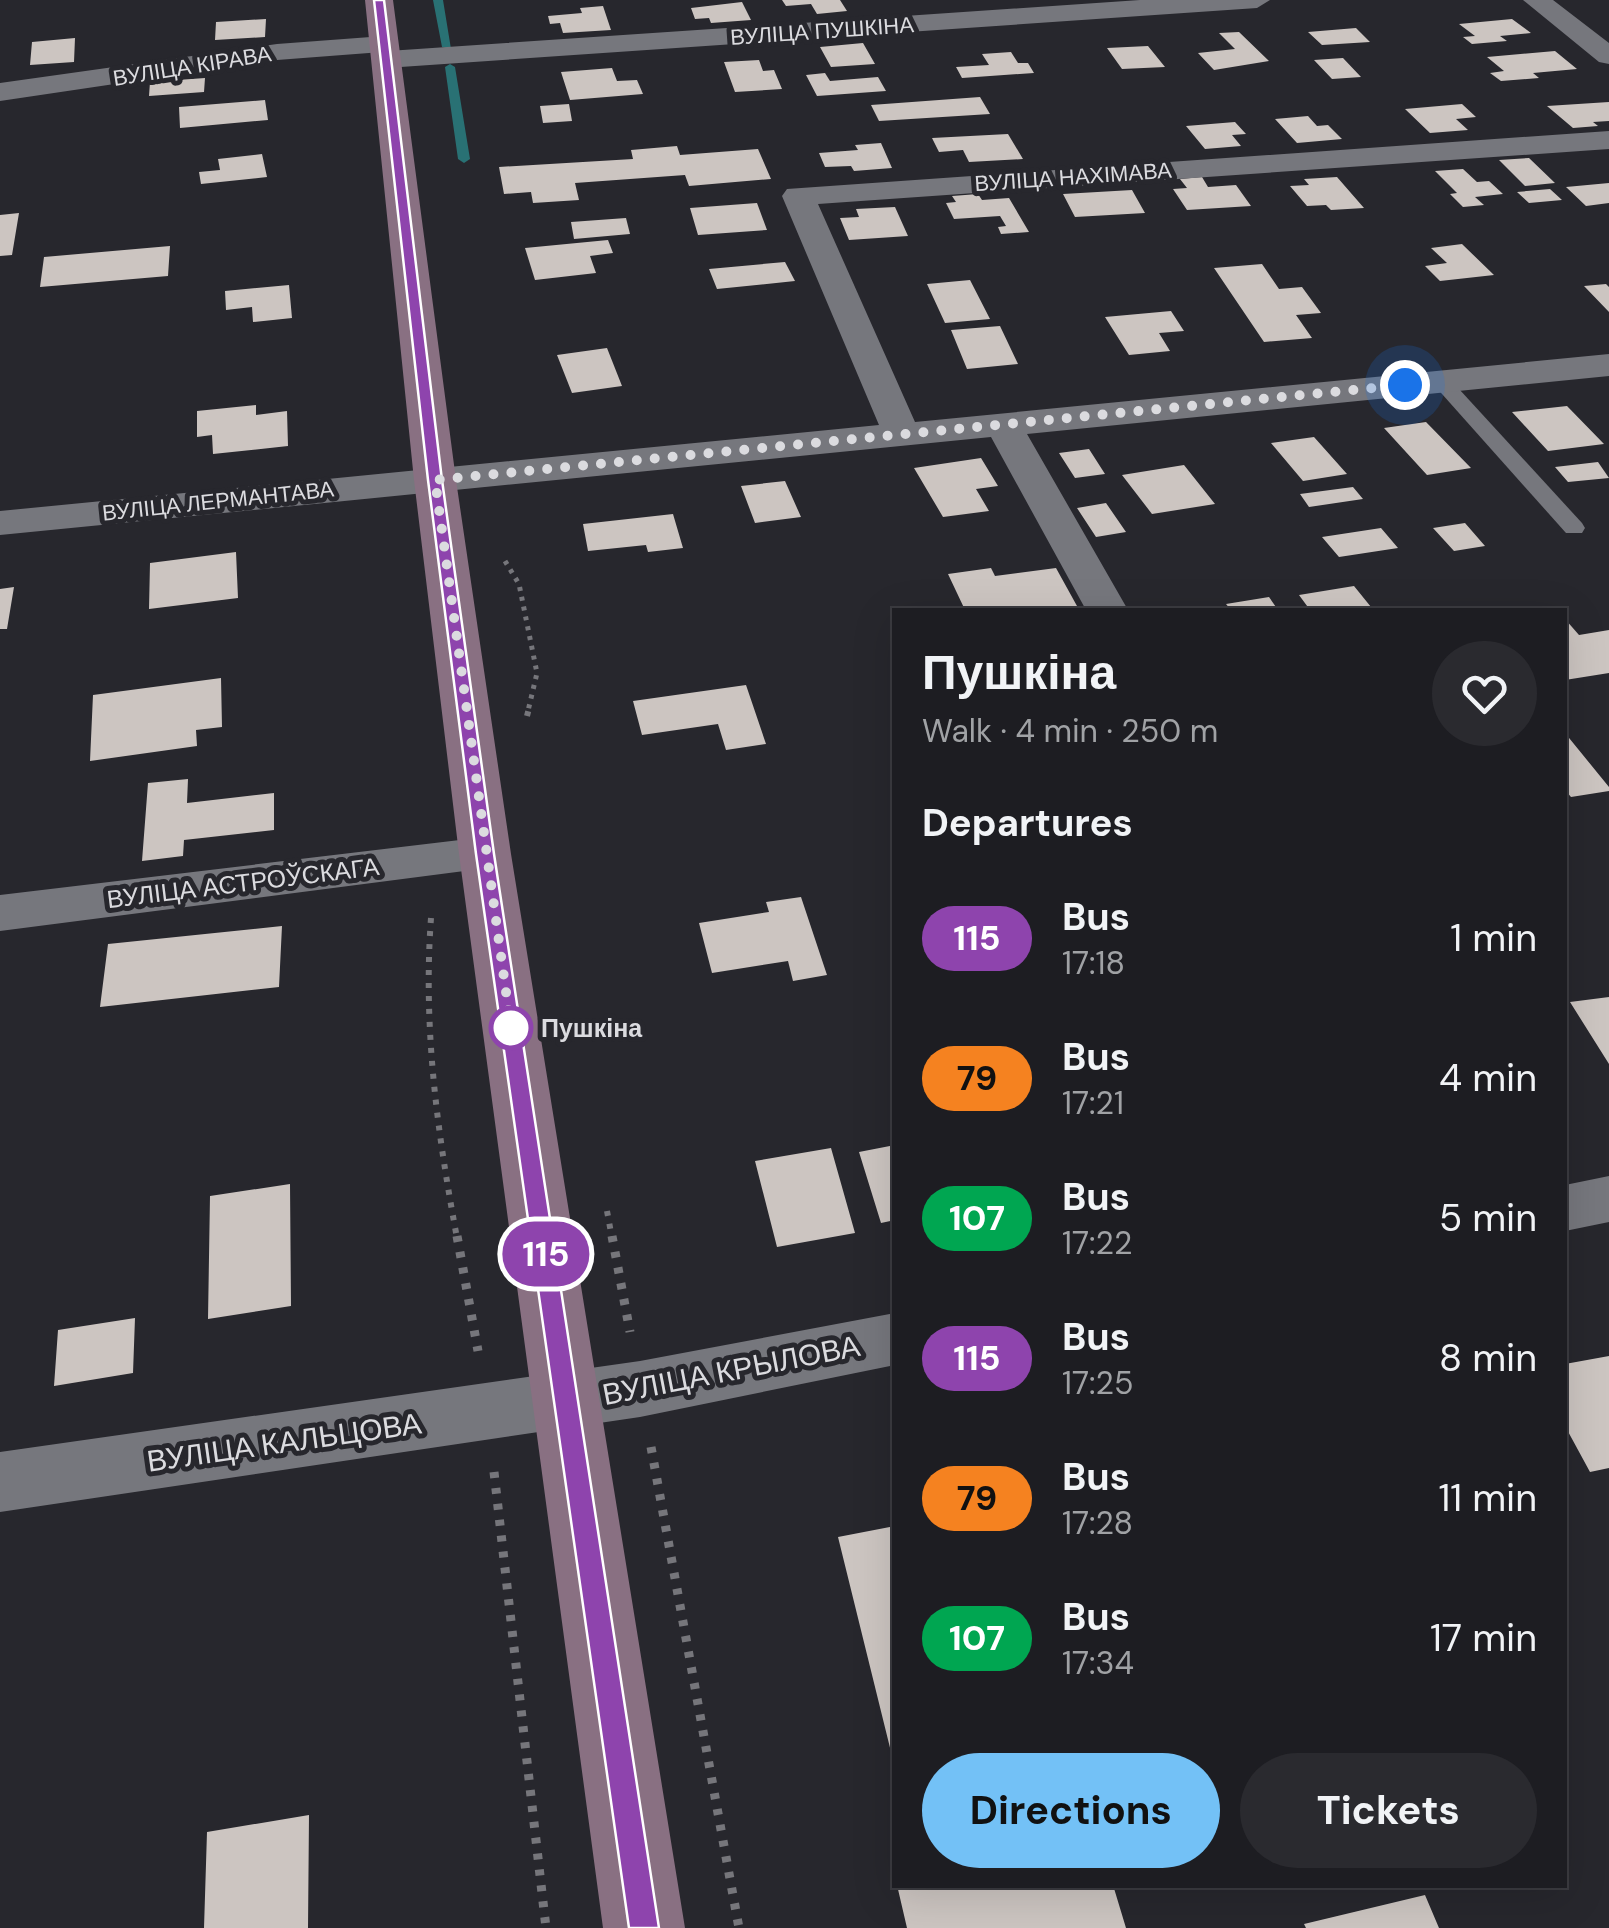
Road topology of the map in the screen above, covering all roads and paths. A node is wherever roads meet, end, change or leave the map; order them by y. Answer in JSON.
{"nodes":[{"id":1,"x":379,"y":0,"type":"edge"},
{"id":2,"x":1258,"y":0,"type":"edge"},
{"id":3,"x":1536,"y":0,"type":"edge"},
{"id":4,"x":385,"y":52,"type":"junction"},
{"id":5,"x":1609,"y":56,"type":"edge"},
{"id":6,"x":0,"y":92,"type":"edge"},
{"id":7,"x":1609,"y":140,"type":"edge"},
{"id":8,"x":1609,"y":365,"type":"edge"},
{"id":9,"x":1441,"y":381,"type":"junction"},
{"id":10,"x":1003,"y":425,"type":"junction"},
{"id":11,"x":902,"y":435,"type":"junction"},
{"id":12,"x":460,"y":478,"type":"junction"},
{"id":13,"x":0,"y":523,"type":"edge"},
{"id":14,"x":1574,"y":528,"type":"dead end"},
{"id":15,"x":1105,"y":608,"type":"edge"},
{"id":16,"x":524,"y":729,"type":"dead end"},
{"id":17,"x":485,"y":854,"type":"junction"},
{"id":18,"x":0,"y":913,"type":"edge"},
{"id":19,"x":605,"y":1196,"type":"dead end"},
{"id":20,"x":1609,"y":1199,"type":"edge"},
{"id":21,"x":1567,"y":1208,"type":"edge"},
{"id":22,"x":892,"y":1340,"type":"edge"},
{"id":23,"x":640,"y":1389,"type":"junction"},
{"id":24,"x":567,"y":1400,"type":"junction"},
{"id":25,"x":0,"y":1482,"type":"edge"},
{"id":26,"x":644,"y":1928,"type":"edge"},
{"id":27,"x":739,"y":1928,"type":"edge"}],
"edges":[{"from":1,"to":4,"type":"main road"},
{"from":2,"to":4,"type":"street","name":"ВУЛІЦА ПУШКІНА"},
{"from":3,"to":5,"type":"street"},
{"from":4,"to":6,"type":"street","name":"ВУЛІЦА КІРАВА"},
{"from":4,"to":12,"type":"main road"},
{"from":7,"to":11,"type":"street","name":"ВУЛІЦА НАХІМАВА"},
{"from":8,"to":9,"type":"street","name":"ВУЛІЦА ЛЕРМАНТАВА"},
{"from":9,"to":10,"type":"street","name":"ВУЛІЦА ЛЕРМАНТАВА"},
{"from":9,"to":14,"type":"lane"},
{"from":10,"to":11,"type":"street","name":"ВУЛІЦА ЛЕРМАНТАВА"},
{"from":10,"to":15,"type":"street"},
{"from":11,"to":12,"type":"street","name":"ВУЛІЦА ЛЕРМАНТАВА"},
{"from":12,"to":13,"type":"street","name":"ВУЛІЦА ЛЕРМАНТАВА"},
{"from":12,"to":16,"type":"path"},
{"from":12,"to":17,"type":"main road"},
{"from":17,"to":18,"type":"street","name":"ВУЛІЦА АСТРОЎСКАГА"},
{"from":17,"to":24,"type":"main road"},
{"from":19,"to":23,"type":"path"},
{"from":20,"to":21,"type":"street"},
{"from":22,"to":23,"type":"street","name":"ВУЛІЦА КРЫЛОВА"},
{"from":23,"to":24,"type":"street","name":"ВУЛІЦА КРЫЛОВА"},
{"from":23,"to":27,"type":"path"},
{"from":24,"to":25,"type":"street","name":"ВУЛІЦА КАЛЬЦОВА"},
{"from":24,"to":26,"type":"main road"}]}
